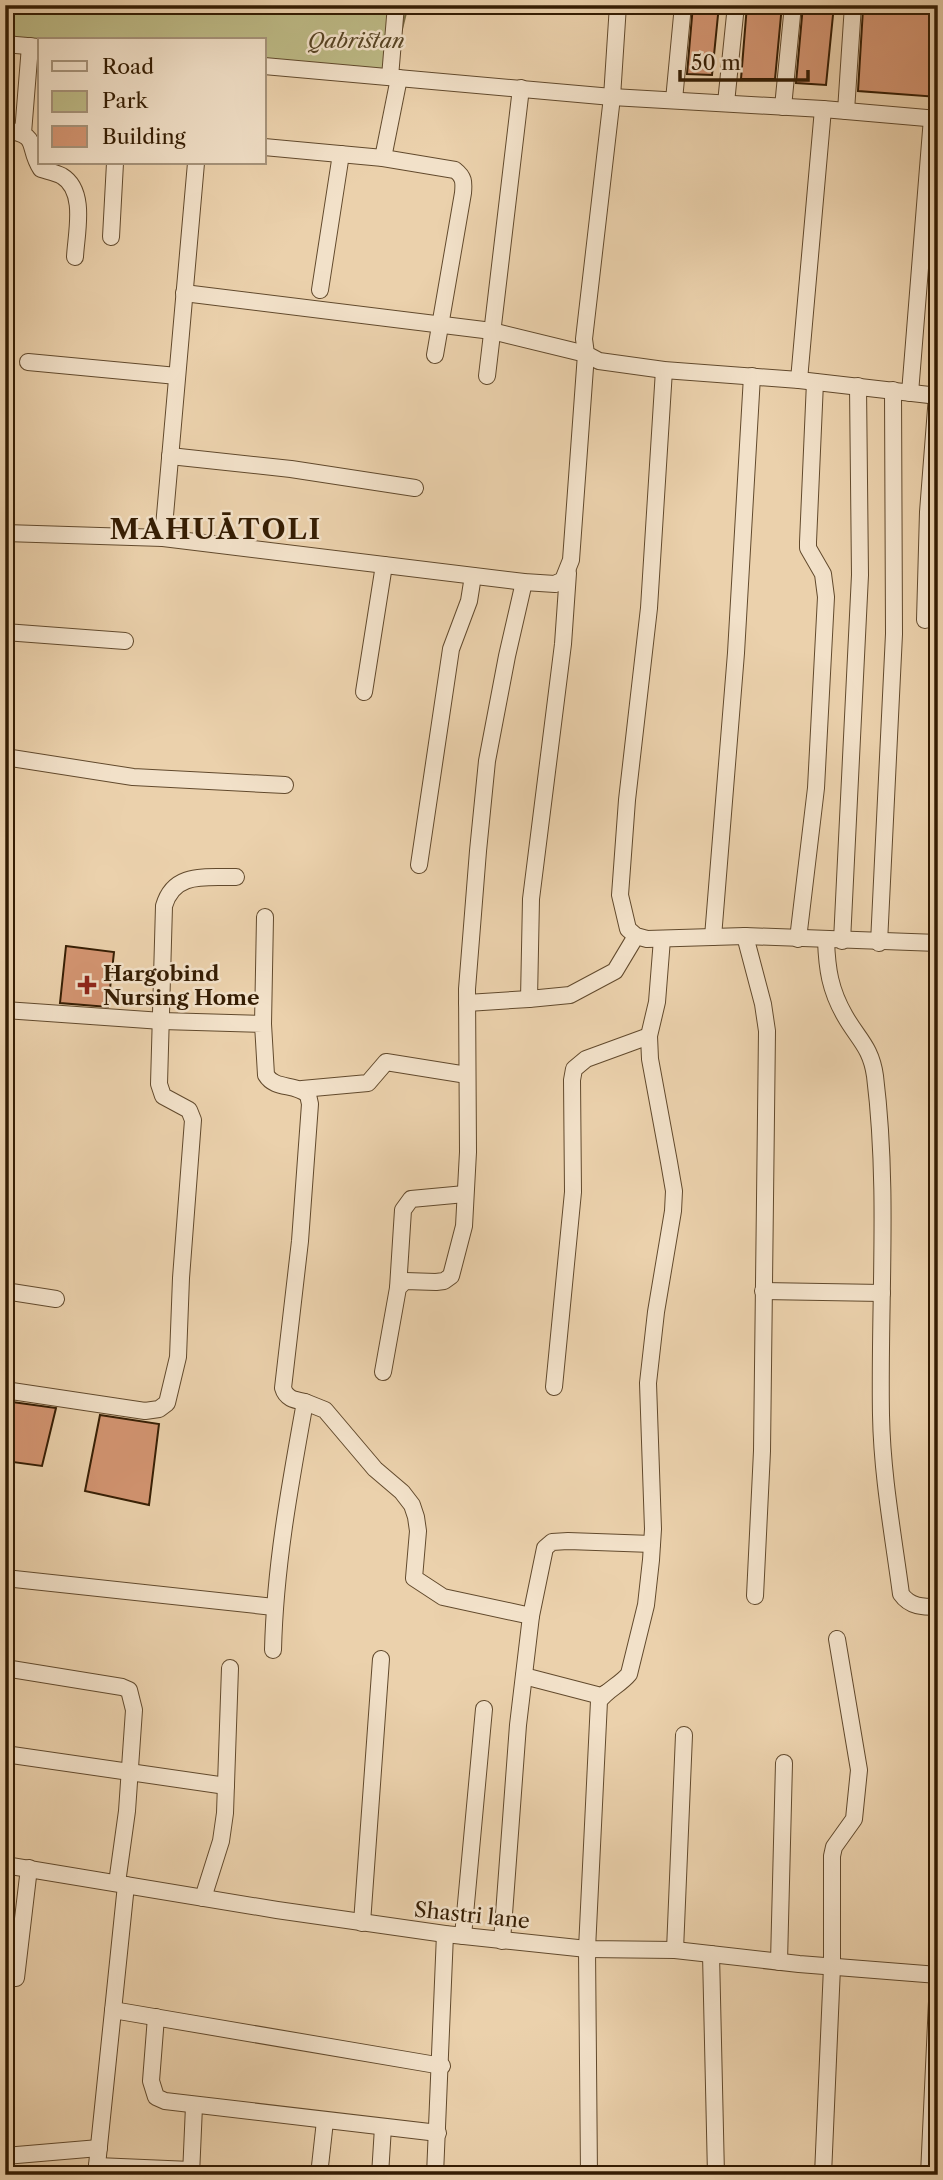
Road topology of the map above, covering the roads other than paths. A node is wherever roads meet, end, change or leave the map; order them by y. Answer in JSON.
{"nodes":[{"id":1,"x":396,"y":5,"type":"edge"},
{"id":2,"x":618,"y":5,"type":"edge"},
{"id":3,"x":683,"y":5,"type":"edge"},
{"id":4,"x":736,"y":5,"type":"edge"},
{"id":5,"x":793,"y":5,"type":"edge"},
{"id":6,"x":853,"y":5,"type":"edge"},
{"id":7,"x":5,"y":44,"type":"edge"},
{"id":8,"x":35,"y":46,"type":"edge"},
{"id":9,"x":266,"y":66,"type":"edge"},
{"id":10,"x":395,"y":78,"type":"junction"},
{"id":11,"x":520,"y":88,"type":"junction"},
{"id":12,"x":612,"y":96,"type":"junction"},
{"id":13,"x":674,"y":100,"type":"junction"},
{"id":14,"x":726,"y":103,"type":"junction"},
{"id":15,"x":783,"y":107,"type":"junction"},
{"id":16,"x":823,"y":109,"type":"junction"},
{"id":17,"x":846,"y":111,"type":"junction"},
{"id":18,"x":935,"y":119,"type":"edge"},
{"id":19,"x":5,"y":130,"type":"edge"},
{"id":20,"x":23,"y":133,"type":"junction"},
{"id":21,"x":266,"y":147,"type":"edge"},
{"id":22,"x":341,"y":154,"type":"junction"},
{"id":23,"x":383,"y":158,"type":"junction"},
{"id":24,"x":38,"y":161,"type":"edge"},
{"id":25,"x":39,"y":164,"type":"edge"},
{"id":26,"x":114,"y":164,"type":"edge"},
{"id":27,"x":196,"y":164,"type":"edge"},
{"id":28,"x":111,"y":237,"type":"dead end"},
{"id":29,"x":75,"y":257,"type":"dead end"},
{"id":30,"x":320,"y":290,"type":"dead end"},
{"id":31,"x":184,"y":293,"type":"junction"},
{"id":32,"x":440,"y":326,"type":"junction"},
{"id":33,"x":492,"y":333,"type":"junction"},
{"id":34,"x":586,"y":354,"type":"junction"},
{"id":35,"x":435,"y":355,"type":"dead end"},
{"id":36,"x":28,"y":362,"type":"dead end"},
{"id":37,"x":664,"y":370,"type":"junction"},
{"id":38,"x":177,"y":376,"type":"junction"},
{"id":39,"x":486,"y":376,"type":"dead end"},
{"id":40,"x":752,"y":376,"type":"junction"},
{"id":41,"x":807,"y":381,"type":"junction"},
{"id":42,"x":858,"y":386,"type":"junction"},
{"id":43,"x":893,"y":390,"type":"junction"},
{"id":44,"x":910,"y":393,"type":"junction"},
{"id":45,"x":938,"y":396,"type":"edge"},
{"id":46,"x":170,"y":456,"type":"junction"},
{"id":47,"x":415,"y":488,"type":"dead end"},
{"id":48,"x":5,"y":533,"type":"edge"},
{"id":49,"x":163,"y":538,"type":"junction"},
{"id":50,"x":384,"y":565,"type":"junction"},
{"id":51,"x":568,"y":573,"type":"junction"},
{"id":52,"x":473,"y":576,"type":"junction"},
{"id":53,"x":524,"y":582,"type":"junction"},
{"id":54,"x":925,"y":620,"type":"dead end"},
{"id":55,"x":5,"y":632,"type":"edge"},
{"id":56,"x":125,"y":641,"type":"dead end"},
{"id":57,"x":364,"y":692,"type":"dead end"},
{"id":58,"x":5,"y":757,"type":"edge"},
{"id":59,"x":285,"y":785,"type":"dead end"},
{"id":60,"x":419,"y":865,"type":"dead end"},
{"id":61,"x":236,"y":877,"type":"dead end"},
{"id":62,"x":265,"y":917,"type":"dead end"},
{"id":63,"x":636,"y":936,"type":"junction"},
{"id":64,"x":745,"y":936,"type":"junction"},
{"id":65,"x":712,"y":937,"type":"junction"},
{"id":66,"x":662,"y":939,"type":"junction"},
{"id":67,"x":798,"y":939,"type":"junction"},
{"id":68,"x":834,"y":940,"type":"junction"},
{"id":69,"x":879,"y":943,"type":"junction"},
{"id":70,"x":938,"y":943,"type":"edge"},
{"id":71,"x":529,"y":999,"type":"junction"},
{"id":72,"x":467,"y":1003,"type":"junction"},
{"id":73,"x":5,"y":1010,"type":"edge"},
{"id":74,"x":162,"y":1021,"type":"junction"},
{"id":75,"x":263,"y":1024,"type":"junction"},
{"id":76,"x":649,"y":1036,"type":"junction"},
{"id":77,"x":467,"y":1075,"type":"junction"},
{"id":78,"x":302,"y":1089,"type":"junction"},
{"id":79,"x":466,"y":1194,"type":"junction"},
{"id":80,"x":398,"y":1288,"type":"junction"},
{"id":81,"x":5,"y":1291,"type":"edge"},
{"id":82,"x":763,"y":1291,"type":"junction"},
{"id":83,"x":883,"y":1293,"type":"junction"},
{"id":84,"x":56,"y":1299,"type":"dead end"},
{"id":85,"x":383,"y":1372,"type":"dead end"},
{"id":86,"x":554,"y":1387,"type":"dead end"},
{"id":87,"x":5,"y":1390,"type":"edge"},
{"id":88,"x":305,"y":1402,"type":"junction"},
{"id":89,"x":652,"y":1544,"type":"junction"},
{"id":90,"x":5,"y":1578,"type":"edge"},
{"id":91,"x":755,"y":1595,"type":"dead end"},
{"id":92,"x":274,"y":1607,"type":"junction"},
{"id":93,"x":938,"y":1607,"type":"edge"},
{"id":94,"x":531,"y":1616,"type":"junction"},
{"id":95,"x":837,"y":1639,"type":"dead end"},
{"id":96,"x":273,"y":1650,"type":"dead end"},
{"id":97,"x":381,"y":1659,"type":"dead end"},
{"id":98,"x":5,"y":1668,"type":"edge"},
{"id":99,"x":230,"y":1668,"type":"dead end"},
{"id":100,"x":523,"y":1676,"type":"junction"},
{"id":101,"x":606,"y":1693,"type":"junction"},
{"id":102,"x":484,"y":1709,"type":"dead end"},
{"id":103,"x":684,"y":1735,"type":"dead end"},
{"id":104,"x":5,"y":1754,"type":"edge"},
{"id":105,"x":784,"y":1763,"type":"dead end"},
{"id":106,"x":130,"y":1773,"type":"junction"},
{"id":107,"x":226,"y":1786,"type":"junction"},
{"id":108,"x":5,"y":1865,"type":"edge"},
{"id":109,"x":29,"y":1868,"type":"junction"},
{"id":110,"x":122,"y":1884,"type":"junction"},
{"id":111,"x":203,"y":1898,"type":"junction"},
{"id":112,"x":362,"y":1923,"type":"junction"},
{"id":113,"x":445,"y":1934,"type":"junction"},
{"id":114,"x":463,"y":1936,"type":"junction"},
{"id":115,"x":502,"y":1941,"type":"junction"},
{"id":116,"x":587,"y":1949,"type":"junction"},
{"id":117,"x":675,"y":1950,"type":"junction"},
{"id":118,"x":711,"y":1954,"type":"junction"},
{"id":119,"x":779,"y":1962,"type":"junction"},
{"id":120,"x":832,"y":1966,"type":"junction"},
{"id":121,"x":938,"y":1977,"type":"edge"},
{"id":122,"x":16,"y":1978,"type":"dead end"},
{"id":123,"x":113,"y":2010,"type":"junction"},
{"id":124,"x":156,"y":2017,"type":"junction"},
{"id":125,"x":442,"y":2066,"type":"junction"},
{"id":126,"x":194,"y":2106,"type":"junction"},
{"id":127,"x":325,"y":2120,"type":"junction"},
{"id":128,"x":383,"y":2127,"type":"junction"},
{"id":129,"x":438,"y":2133,"type":"junction"},
{"id":130,"x":99,"y":2148,"type":"junction"},
{"id":131,"x":5,"y":2156,"type":"edge"},
{"id":132,"x":97,"y":2170,"type":"edge"},
{"id":133,"x":191,"y":2172,"type":"edge"},
{"id":134,"x":319,"y":2175,"type":"edge"},
{"id":135,"x":380,"y":2175,"type":"edge"},
{"id":136,"x":436,"y":2175,"type":"edge"},
{"id":137,"x":589,"y":2175,"type":"edge"},
{"id":138,"x":716,"y":2175,"type":"edge"},
{"id":139,"x":823,"y":2175,"type":"edge"},
{"id":140,"x":929,"y":2175,"type":"edge"}],
"edges":[{"from":1,"to":10,"type":"street"},
{"from":2,"to":12,"type":"street"},
{"from":3,"to":13,"type":"street"},
{"from":4,"to":14,"type":"street"},
{"from":5,"to":15,"type":"street"},
{"from":6,"to":17,"type":"street"},
{"from":7,"to":8,"type":"street"},
{"from":8,"to":20,"type":"street"},
{"from":9,"to":10,"type":"street"},
{"from":10,"to":11,"type":"street"},
{"from":10,"to":23,"type":"street"},
{"from":11,"to":12,"type":"street"},
{"from":11,"to":33,"type":"street"},
{"from":12,"to":13,"type":"street"},
{"from":12,"to":34,"type":"street"},
{"from":13,"to":14,"type":"street"},
{"from":14,"to":15,"type":"street"},
{"from":15,"to":16,"type":"street"},
{"from":16,"to":17,"type":"street"},
{"from":16,"to":41,"type":"street"},
{"from":17,"to":18,"type":"street"},
{"from":18,"to":44,"type":"street"},
{"from":19,"to":20,"type":"street"},
{"from":20,"to":24,"type":"street"},
{"from":21,"to":22,"type":"street"},
{"from":22,"to":23,"type":"street"},
{"from":22,"to":30,"type":"street"},
{"from":23,"to":32,"type":"street"},
{"from":25,"to":29,"type":"street"},
{"from":26,"to":28,"type":"street"},
{"from":27,"to":31,"type":"street"},
{"from":31,"to":32,"type":"street"},
{"from":31,"to":38,"type":"street"},
{"from":32,"to":33,"type":"street"},
{"from":32,"to":35,"type":"street"},
{"from":33,"to":34,"type":"street"},
{"from":33,"to":39,"type":"street"},
{"from":34,"to":37,"type":"street"},
{"from":34,"to":51,"type":"street"},
{"from":36,"to":38,"type":"street"},
{"from":37,"to":40,"type":"street"},
{"from":37,"to":63,"type":"street"},
{"from":38,"to":46,"type":"street"},
{"from":40,"to":41,"type":"street"},
{"from":40,"to":65,"type":"street"},
{"from":41,"to":42,"type":"street"},
{"from":41,"to":67,"type":"street"},
{"from":42,"to":43,"type":"street"},
{"from":42,"to":68,"type":"street"},
{"from":43,"to":44,"type":"street"},
{"from":43,"to":69,"type":"street"},
{"from":44,"to":45,"type":"street"},
{"from":45,"to":54,"type":"street"},
{"from":46,"to":47,"type":"street"},
{"from":46,"to":49,"type":"street"},
{"from":48,"to":49,"type":"street"},
{"from":49,"to":50,"type":"street"},
{"from":50,"to":52,"type":"street"},
{"from":50,"to":57,"type":"street"},
{"from":51,"to":53,"type":"street"},
{"from":51,"to":71,"type":"street"},
{"from":52,"to":53,"type":"street"},
{"from":52,"to":60,"type":"street"},
{"from":53,"to":72,"type":"street"},
{"from":55,"to":56,"type":"street"},
{"from":58,"to":59,"type":"street"},
{"from":61,"to":74,"type":"street"},
{"from":62,"to":75,"type":"street"},
{"from":63,"to":66,"type":"street"},
{"from":63,"to":71,"type":"street"},
{"from":64,"to":65,"type":"street"},
{"from":64,"to":67,"type":"street"},
{"from":64,"to":82,"type":"street"},
{"from":65,"to":66,"type":"street"},
{"from":66,"to":76,"type":"street"},
{"from":67,"to":68,"type":"street"},
{"from":68,"to":69,"type":"street"},
{"from":68,"to":83,"type":"street"},
{"from":69,"to":70,"type":"street"},
{"from":71,"to":72,"type":"street"},
{"from":72,"to":77,"type":"street"},
{"from":73,"to":74,"type":"street"},
{"from":74,"to":75,"type":"street"},
{"from":74,"to":87,"type":"street"},
{"from":75,"to":78,"type":"street"},
{"from":76,"to":86,"type":"street"},
{"from":76,"to":89,"type":"street"},
{"from":77,"to":78,"type":"street"},
{"from":77,"to":79,"type":"street"},
{"from":78,"to":88,"type":"street"},
{"from":79,"to":80,"type":"street"},
{"from":79,"to":80,"type":"street"},
{"from":80,"to":85,"type":"street"},
{"from":81,"to":84,"type":"street"},
{"from":82,"to":83,"type":"street"},
{"from":82,"to":91,"type":"street"},
{"from":83,"to":93,"type":"street"},
{"from":88,"to":92,"type":"street"},
{"from":88,"to":94,"type":"street"},
{"from":89,"to":94,"type":"street"},
{"from":89,"to":101,"type":"street"},
{"from":90,"to":92,"type":"street"},
{"from":92,"to":96,"type":"street"},
{"from":94,"to":100,"type":"street"},
{"from":95,"to":120,"type":"street"},
{"from":97,"to":112,"type":"street"},
{"from":98,"to":106,"type":"street"},
{"from":99,"to":107,"type":"street"},
{"from":100,"to":101,"type":"street"},
{"from":100,"to":115,"type":"street"},
{"from":101,"to":116,"type":"street"},
{"from":102,"to":114,"type":"street"},
{"from":103,"to":117,"type":"street"},
{"from":104,"to":106,"type":"street"},
{"from":105,"to":119,"type":"street"},
{"from":106,"to":107,"type":"street"},
{"from":106,"to":110,"type":"street"},
{"from":107,"to":111,"type":"street"},
{"from":108,"to":109,"type":"street","name":"Shastri lane"},
{"from":109,"to":110,"type":"street","name":"Shastri lane"},
{"from":109,"to":122,"type":"street"},
{"from":110,"to":111,"type":"street","name":"Shastri lane"},
{"from":110,"to":123,"type":"street"},
{"from":111,"to":112,"type":"street","name":"Shastri lane"},
{"from":112,"to":113,"type":"street","name":"Shastri lane"},
{"from":113,"to":114,"type":"street","name":"Shastri lane"},
{"from":113,"to":125,"type":"street"},
{"from":114,"to":115,"type":"street","name":"Shastri lane"},
{"from":115,"to":116,"type":"street","name":"Shastri lane"},
{"from":116,"to":117,"type":"street","name":"Shastri lane"},
{"from":116,"to":137,"type":"street"},
{"from":117,"to":118,"type":"street","name":"Shastri lane"},
{"from":118,"to":119,"type":"street","name":"Shastri lane"},
{"from":118,"to":138,"type":"street"},
{"from":119,"to":120,"type":"street","name":"Shastri lane"},
{"from":120,"to":121,"type":"street","name":"Shastri lane"},
{"from":120,"to":139,"type":"street"},
{"from":121,"to":140,"type":"street"},
{"from":123,"to":124,"type":"street"},
{"from":123,"to":130,"type":"street"},
{"from":124,"to":125,"type":"street"},
{"from":124,"to":126,"type":"street"},
{"from":125,"to":129,"type":"street"},
{"from":126,"to":127,"type":"street"},
{"from":126,"to":133,"type":"street"},
{"from":127,"to":128,"type":"street"},
{"from":127,"to":134,"type":"street"},
{"from":128,"to":129,"type":"street"},
{"from":128,"to":135,"type":"street"},
{"from":129,"to":136,"type":"street"},
{"from":130,"to":131,"type":"street"},
{"from":130,"to":132,"type":"street"},
{"from":132,"to":133,"type":"street"}]}
